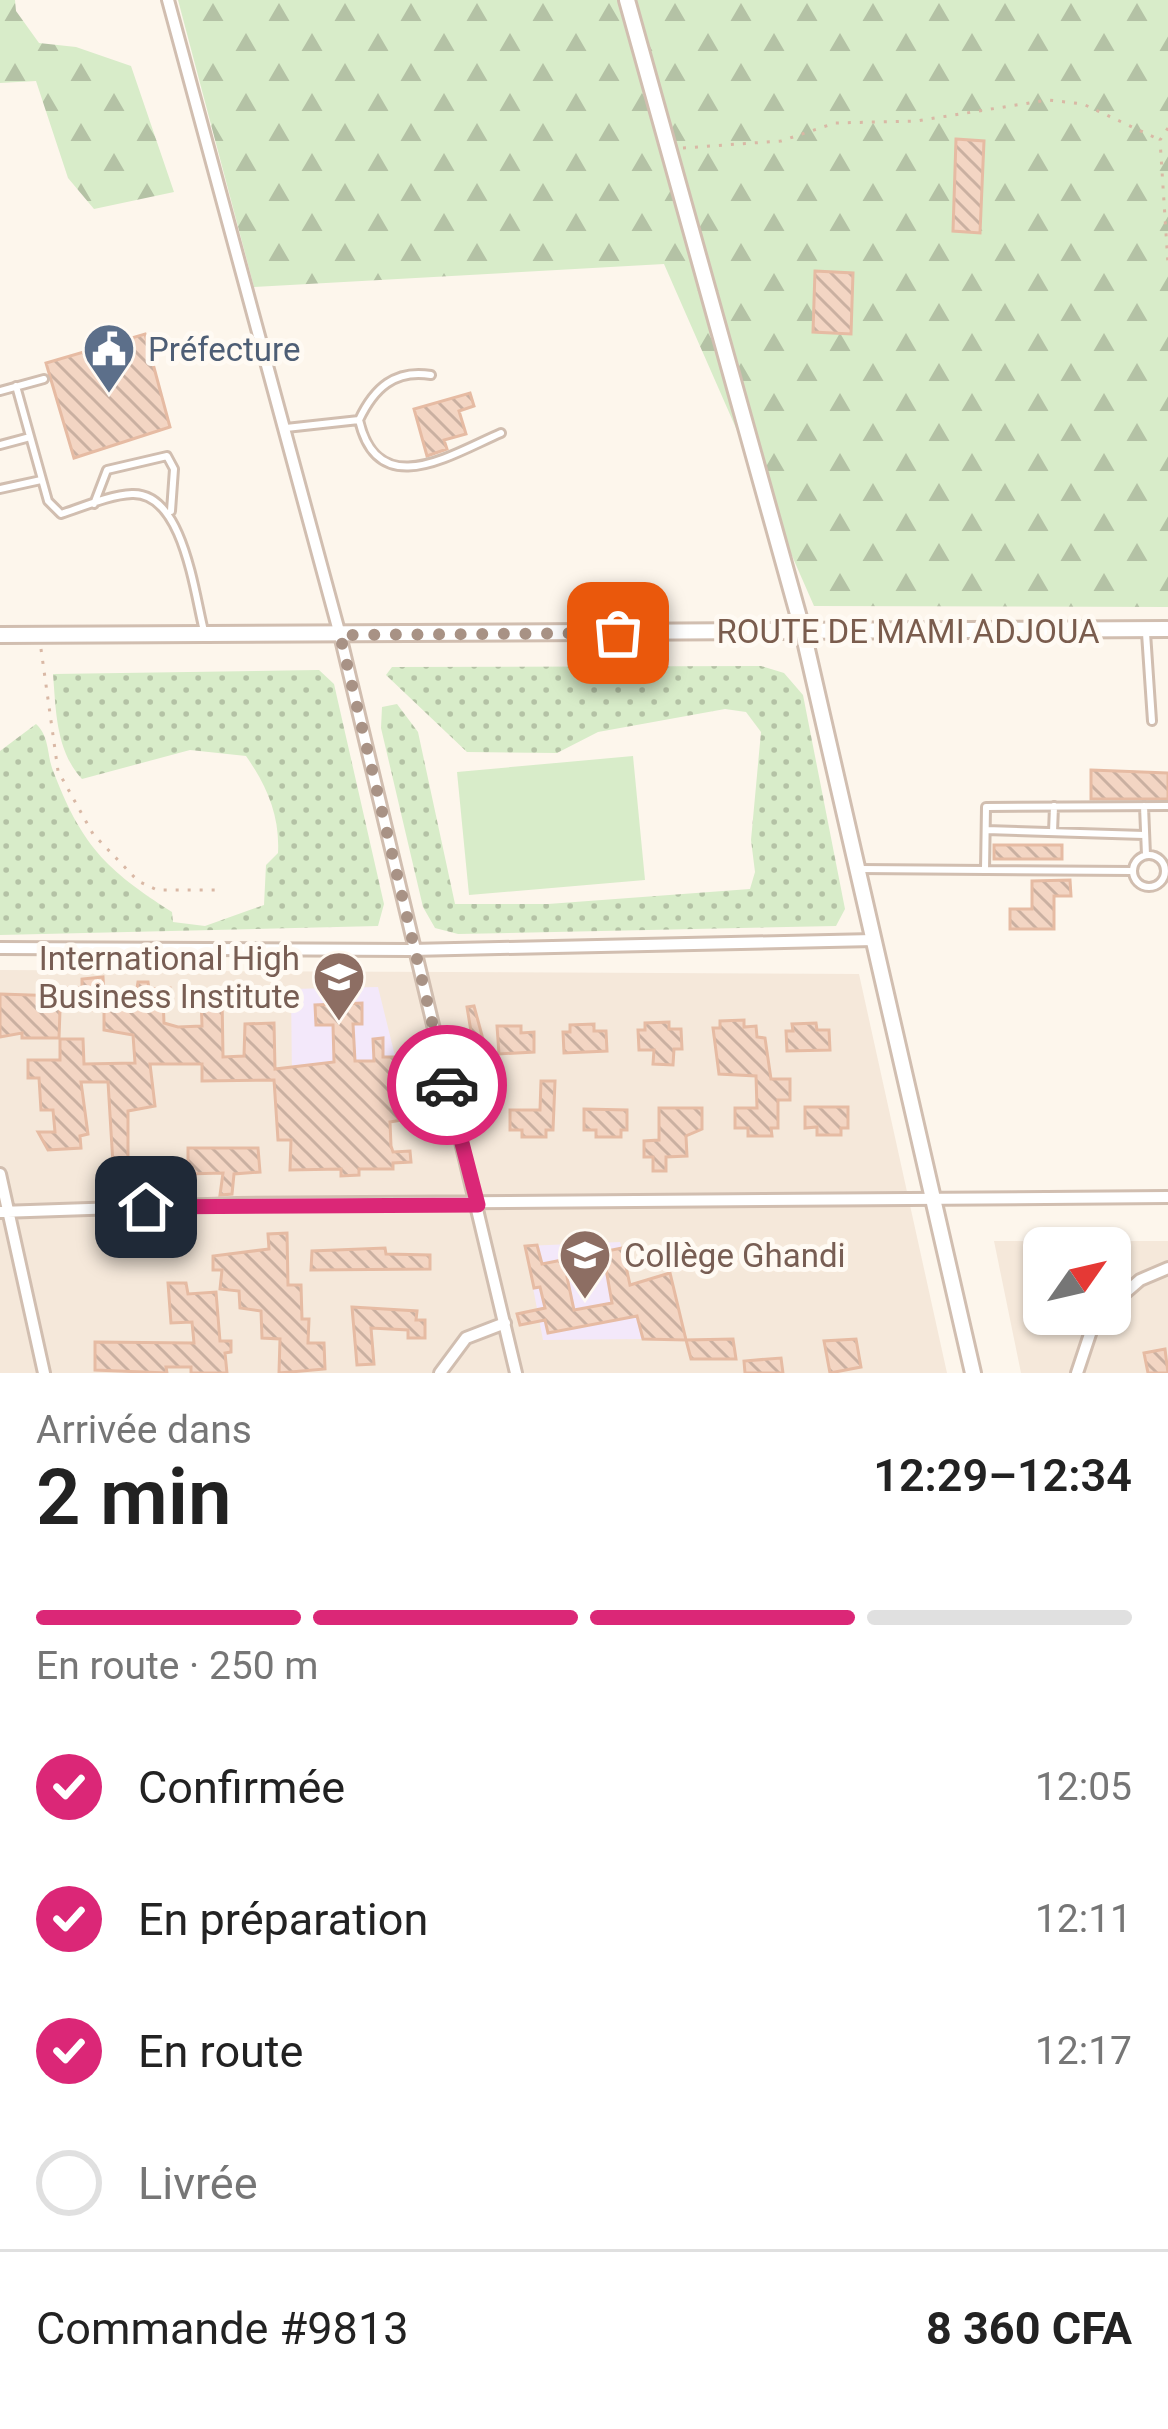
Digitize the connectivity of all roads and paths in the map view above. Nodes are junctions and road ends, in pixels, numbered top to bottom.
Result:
1 (168, 0) edge
2 (627, 0) edge
3 (1168, 128) edge
4 (1160, 140) junction
5 (669, 151) junction
6 (1168, 264) edge
7 (431, 375) dead end
8 (44, 379) dead end
9 (16, 386) junction
10 (0, 391) edge
11 (359, 420) junction
12 (282, 428) junction
13 (501, 433) dead end
14 (30, 437) junction
15 (0, 445) edge
16 (41, 480) junction
17 (0, 489) edge
18 (94, 504) junction
19 (171, 512) junction
20 (1146, 629) junction
21 (1168, 629) edge
22 (803, 632) junction
23 (205, 634) junction
24 (0, 635) edge
25 (39, 635) junction
26 (340, 635) junction
27 (1152, 721) dead end
28 (1054, 806) junction
29 (1144, 806) junction
30 (1168, 806) edge
31 (986, 830) junction
32 (1053, 832) junction
33 (1144, 835) junction
34 (1146, 855) junction
35 (860, 869) junction
36 (985, 870) junction
37 (1133, 871) junction
38 (1159, 884) junction
39 (215, 890) dead end
40 (1168, 891) edge
41 (874, 940) junction
42 (0, 948) edge
43 (411, 950) junction
44 (0, 1174) edge
45 (1168, 1197) edge
46 (934, 1198) junction
47 (478, 1205) junction
48 (4, 1212) edge
49 (1168, 1268) edge
50 (1131, 1288) edge
51 (505, 1324) junction
52 (1090, 1335) edge
53 (44, 1373) edge
54 (440, 1373) edge
55 (516, 1373) edge
56 (974, 1373) edge
57 (1077, 1373) edge

1 - 12 street
2 - 5 street
3 - 4 path
4 - 5 path
4 - 6 path
5 - 22 street
7 - 11 lane
8 - 9 lane
9 - 10 lane
9 - 14 lane
11 - 12 lane
11 - 13 lane
12 - 26 street
14 - 15 lane
14 - 16 lane
16 - 17 lane
16 - 18 lane
18 - 19 lane
18 - 19 lane
19 - 23 lane
20 - 21 street, ROUTE DE MAMI ADJOUA
20 - 22 street, ROUTE DE MAMI ADJOUA
20 - 27 lane
22 - 26 street, ROUTE DE MAMI ADJOUA
22 - 35 street
23 - 25 street, ROUTE DE MAMI ADJOUA
23 - 26 street, ROUTE DE MAMI ADJOUA
24 - 25 street, ROUTE DE MAMI ADJOUA
25 - 39 path
26 - 43 street
28 - 29 lane
28 - 31 lane
28 - 32 lane
29 - 30 lane
29 - 33 lane
31 - 32 lane
31 - 36 lane
32 - 33 lane
33 - 34 lane
34 - 37 lane
34 - 38 lane
35 - 36 lane
35 - 41 street
36 - 37 lane
37 - 38 lane
38 - 40 path
41 - 43 street
41 - 46 street
42 - 43 street
43 - 47 street
44 - 48 street
45 - 46 street
46 - 47 street
46 - 56 street
47 - 48 street
47 - 51 street
48 - 53 street
49 - 50 street
51 - 54 street
51 - 55 street
52 - 57 street

